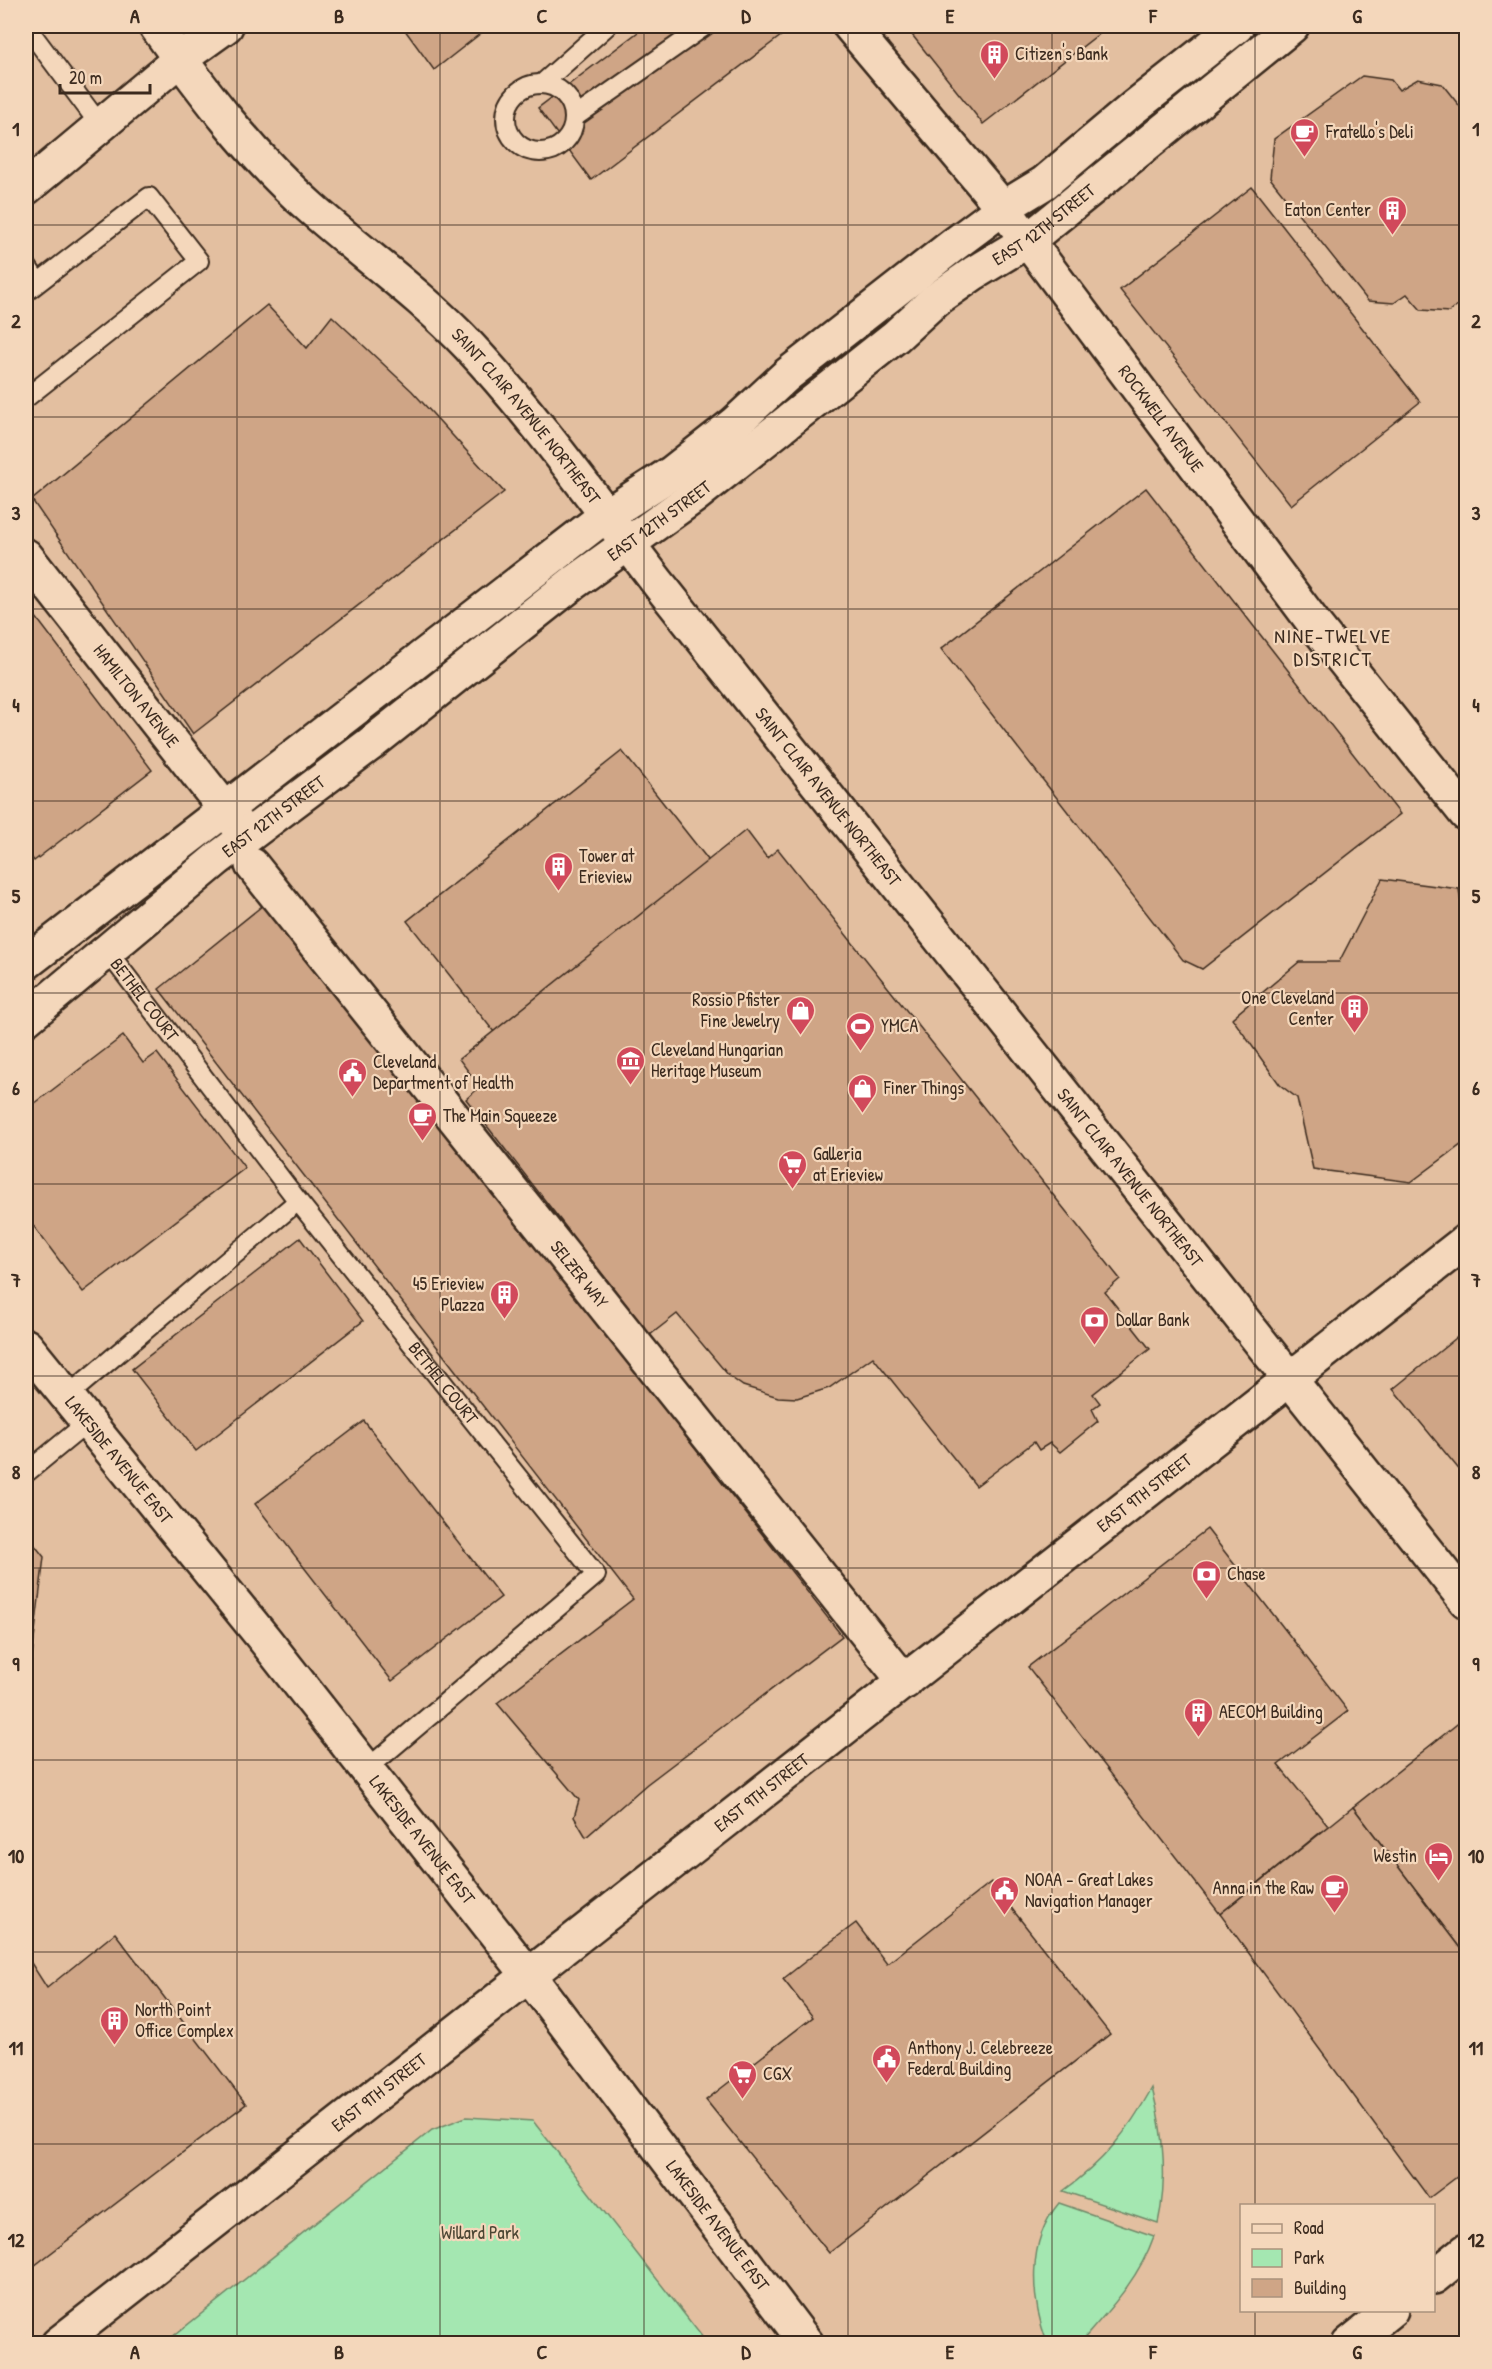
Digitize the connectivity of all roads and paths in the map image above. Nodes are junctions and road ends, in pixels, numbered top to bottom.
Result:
1 (26, 26) edge
2 (156, 26) edge
3 (226, 26) edge
4 (607, 26) edge
5 (705, 26) edge
6 (850, 26) edge
7 (1237, 26) edge
8 (1292, 26) edge
9 (180, 59) junction
10 (544, 82) junction
11 (575, 117) junction
12 (100, 125) junction
13 (29, 178) edge
14 (1003, 208) junction
15 (1027, 241) junction
16 (26, 265) edge
17 (31, 286) edge
18 (26, 398) edge
19 (605, 516) junction
20 (627, 544) junction
21 (26, 556) edge
22 (225, 809) junction
23 (1467, 814) edge
24 (249, 850) junction
25 (108, 952) junction
26 (26, 963) edge
27 (26, 1019) edge
28 (298, 1201) junction
29 (1467, 1241) edge
30 (26, 1346) edge
31 (1290, 1382) junction
32 (65, 1398) junction
33 (87, 1423) junction
34 (26, 1473) edge
35 (1467, 1601) edge
36 (905, 1682) junction
37 (366, 1769) junction
38 (529, 1976) junction
39 (1467, 2251) edge
40 (1435, 2276) edge
41 (1388, 2312) edge
42 (58, 2343) edge
43 (807, 2343) edge
44 (1349, 2343) edge

1 - 12 lane
2 - 9 street, SAINT CLAIR AVENUE NORTHEAST
3 - 9 street
4 - 10 lane
5 - 11 lane
6 - 14 street, ROCKWELL AVENUE
7 - 14 street, EAST 12TH STREET
8 - 15 street, EAST 12TH STREET
9 - 12 street
9 - 19 street, SAINT CLAIR AVENUE NORTHEAST
10 - 11 lane
10 - 11 lane
12 - 13 street
14 - 15 street, ROCKWELL AVENUE
14 - 19 street, EAST 12TH STREET
15 - 20 street, EAST 12TH STREET
15 - 23 street, ROCKWELL AVENUE
16 - 17 lane
17 - 18 lane
19 - 20 street, SAINT CLAIR AVENUE NORTHEAST
19 - 22 street, EAST 12TH STREET
20 - 24 street, EAST 12TH STREET
20 - 31 street, SAINT CLAIR AVENUE NORTHEAST
21 - 22 street, HAMILTON AVENUE
22 - 24 street, HAMILTON AVENUE
22 - 26 street, EAST 12TH STREET
24 - 25 street, EAST 12TH STREET
24 - 36 street, SELZER WAY
25 - 27 street, EAST 12TH STREET
25 - 28 lane, BETHEL COURT
28 - 32 lane
28 - 37 lane, BETHEL COURT
29 - 31 street, EAST 9TH STREET
30 - 32 street, LAKESIDE AVENUE EAST
31 - 35 street, SAINT CLAIR AVENUE NORTHEAST
31 - 36 street, EAST 9TH STREET
32 - 33 street, LAKESIDE AVENUE EAST
33 - 34 lane
33 - 37 street, LAKESIDE AVENUE EAST
36 - 38 street, EAST 9TH STREET
37 - 38 street, LAKESIDE AVENUE EAST
38 - 42 street, EAST 9TH STREET
38 - 43 street, LAKESIDE AVENUE EAST
39 - 40 street
41 - 44 street

